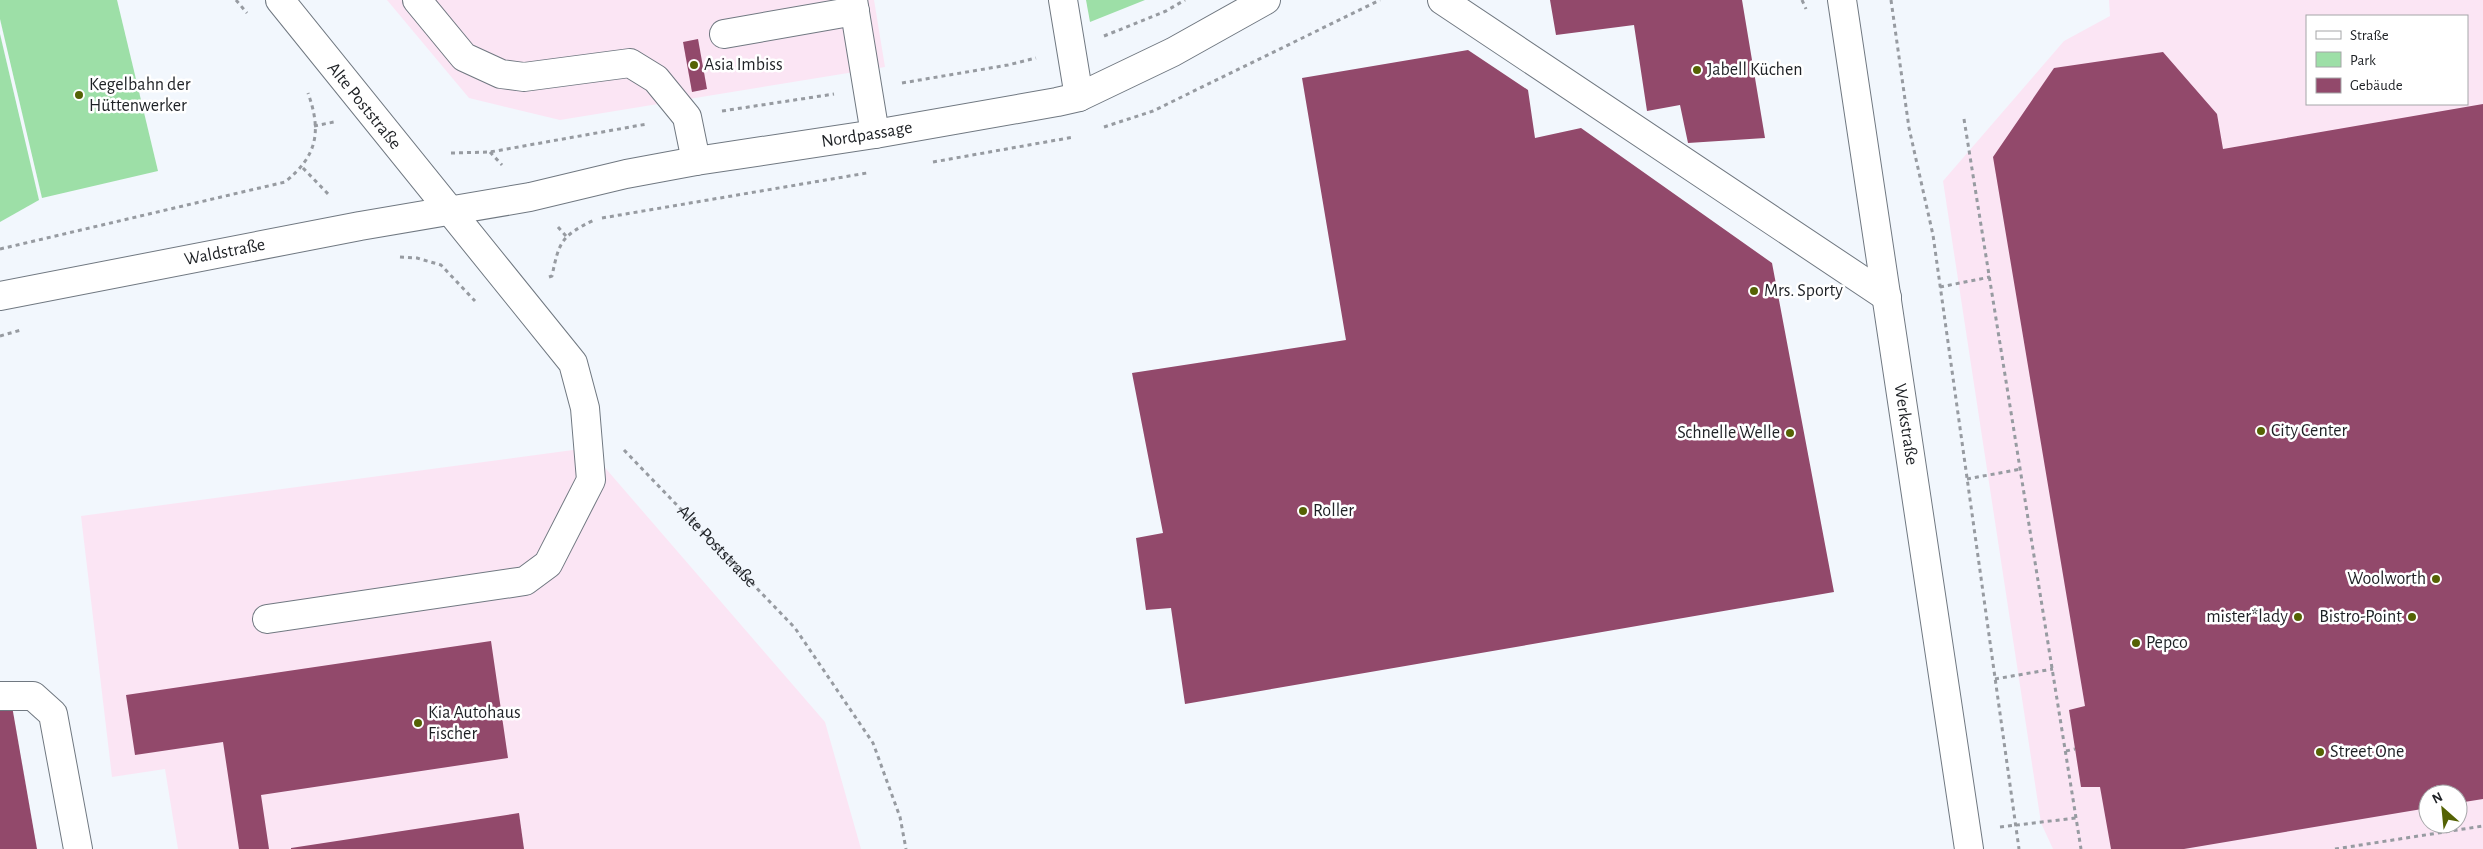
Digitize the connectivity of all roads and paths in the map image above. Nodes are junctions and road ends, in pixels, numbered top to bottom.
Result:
1 (236, 0) edge
2 (280, 0) edge
3 (417, 0) edge
4 (1063, 0) edge
5 (1186, 0) edge
6 (1266, 0) edge
7 (1442, 0) edge
8 (1842, 0) edge
9 (1891, 0) edge
10 (854, 6) edge
11 (248, 15) dead end
12 (724, 34) dead end
13 (1071, 49) junction
14 (304, 84) dead end
15 (868, 88) junction
16 (1079, 97) junction
17 (687, 117) junction
18 (1964, 119) dead end
19 (875, 134) junction
20 (445, 149) dead end
21 (696, 161) junction
22 (449, 211) junction
23 (0, 248) edge
24 (399, 257) dead end
25 (1990, 277) junction
26 (1940, 287) junction
27 (0, 296) edge
28 (1887, 297) junction
29 (482, 308) dead end
30 (26, 329) dead end
31 (0, 336) edge
32 (584, 408) junction
33 (2020, 470) junction
34 (1967, 478) junction
35 (267, 619) dead end
36 (2053, 669) junction
37 (1995, 679) junction
38 (0, 696) edge
39 (2075, 749) dead end
40 (2066, 751) junction
41 (2076, 818) junction
42 (2016, 824) junction
43 (2483, 826) edge
44 (1968, 841) edge
45 (78, 849) edge
46 (906, 849) edge
47 (2019, 849) edge
48 (2081, 849) edge
49 (2335, 849) edge

1 - 11 path
2 - 22 street, Alte Poststraße
3 - 17 street
4 - 13 street
5 - 13 path
6 - 16 street, Nordpassage
7 - 28 street
8 - 28 street, Werkstraße
9 - 26 path
10 - 12 street
10 - 15 street
13 - 15 path
13 - 16 street
14 - 23 path
15 - 17 path
15 - 19 street
16 - 19 street, Nordpassage
17 - 20 path
17 - 21 street
18 - 25 path
19 - 21 street, Nordpassage
21 - 22 street, Nordpassage
22 - 27 street, Waldstraße
22 - 32 street, Alte Poststraße
24 - 29 path
25 - 26 path
25 - 33 path
26 - 34 path
28 - 44 street, Werkstraße
30 - 31 path
32 - 35 street, Alte Poststraße
32 - 46 path, Alte Poststraße
33 - 34 path
33 - 36 path
34 - 37 path
36 - 37 path
36 - 40 path
37 - 42 path
38 - 45 street
39 - 40 path
40 - 41 path
41 - 42 path
41 - 48 path
42 - 44 path
42 - 47 path
43 - 49 path

